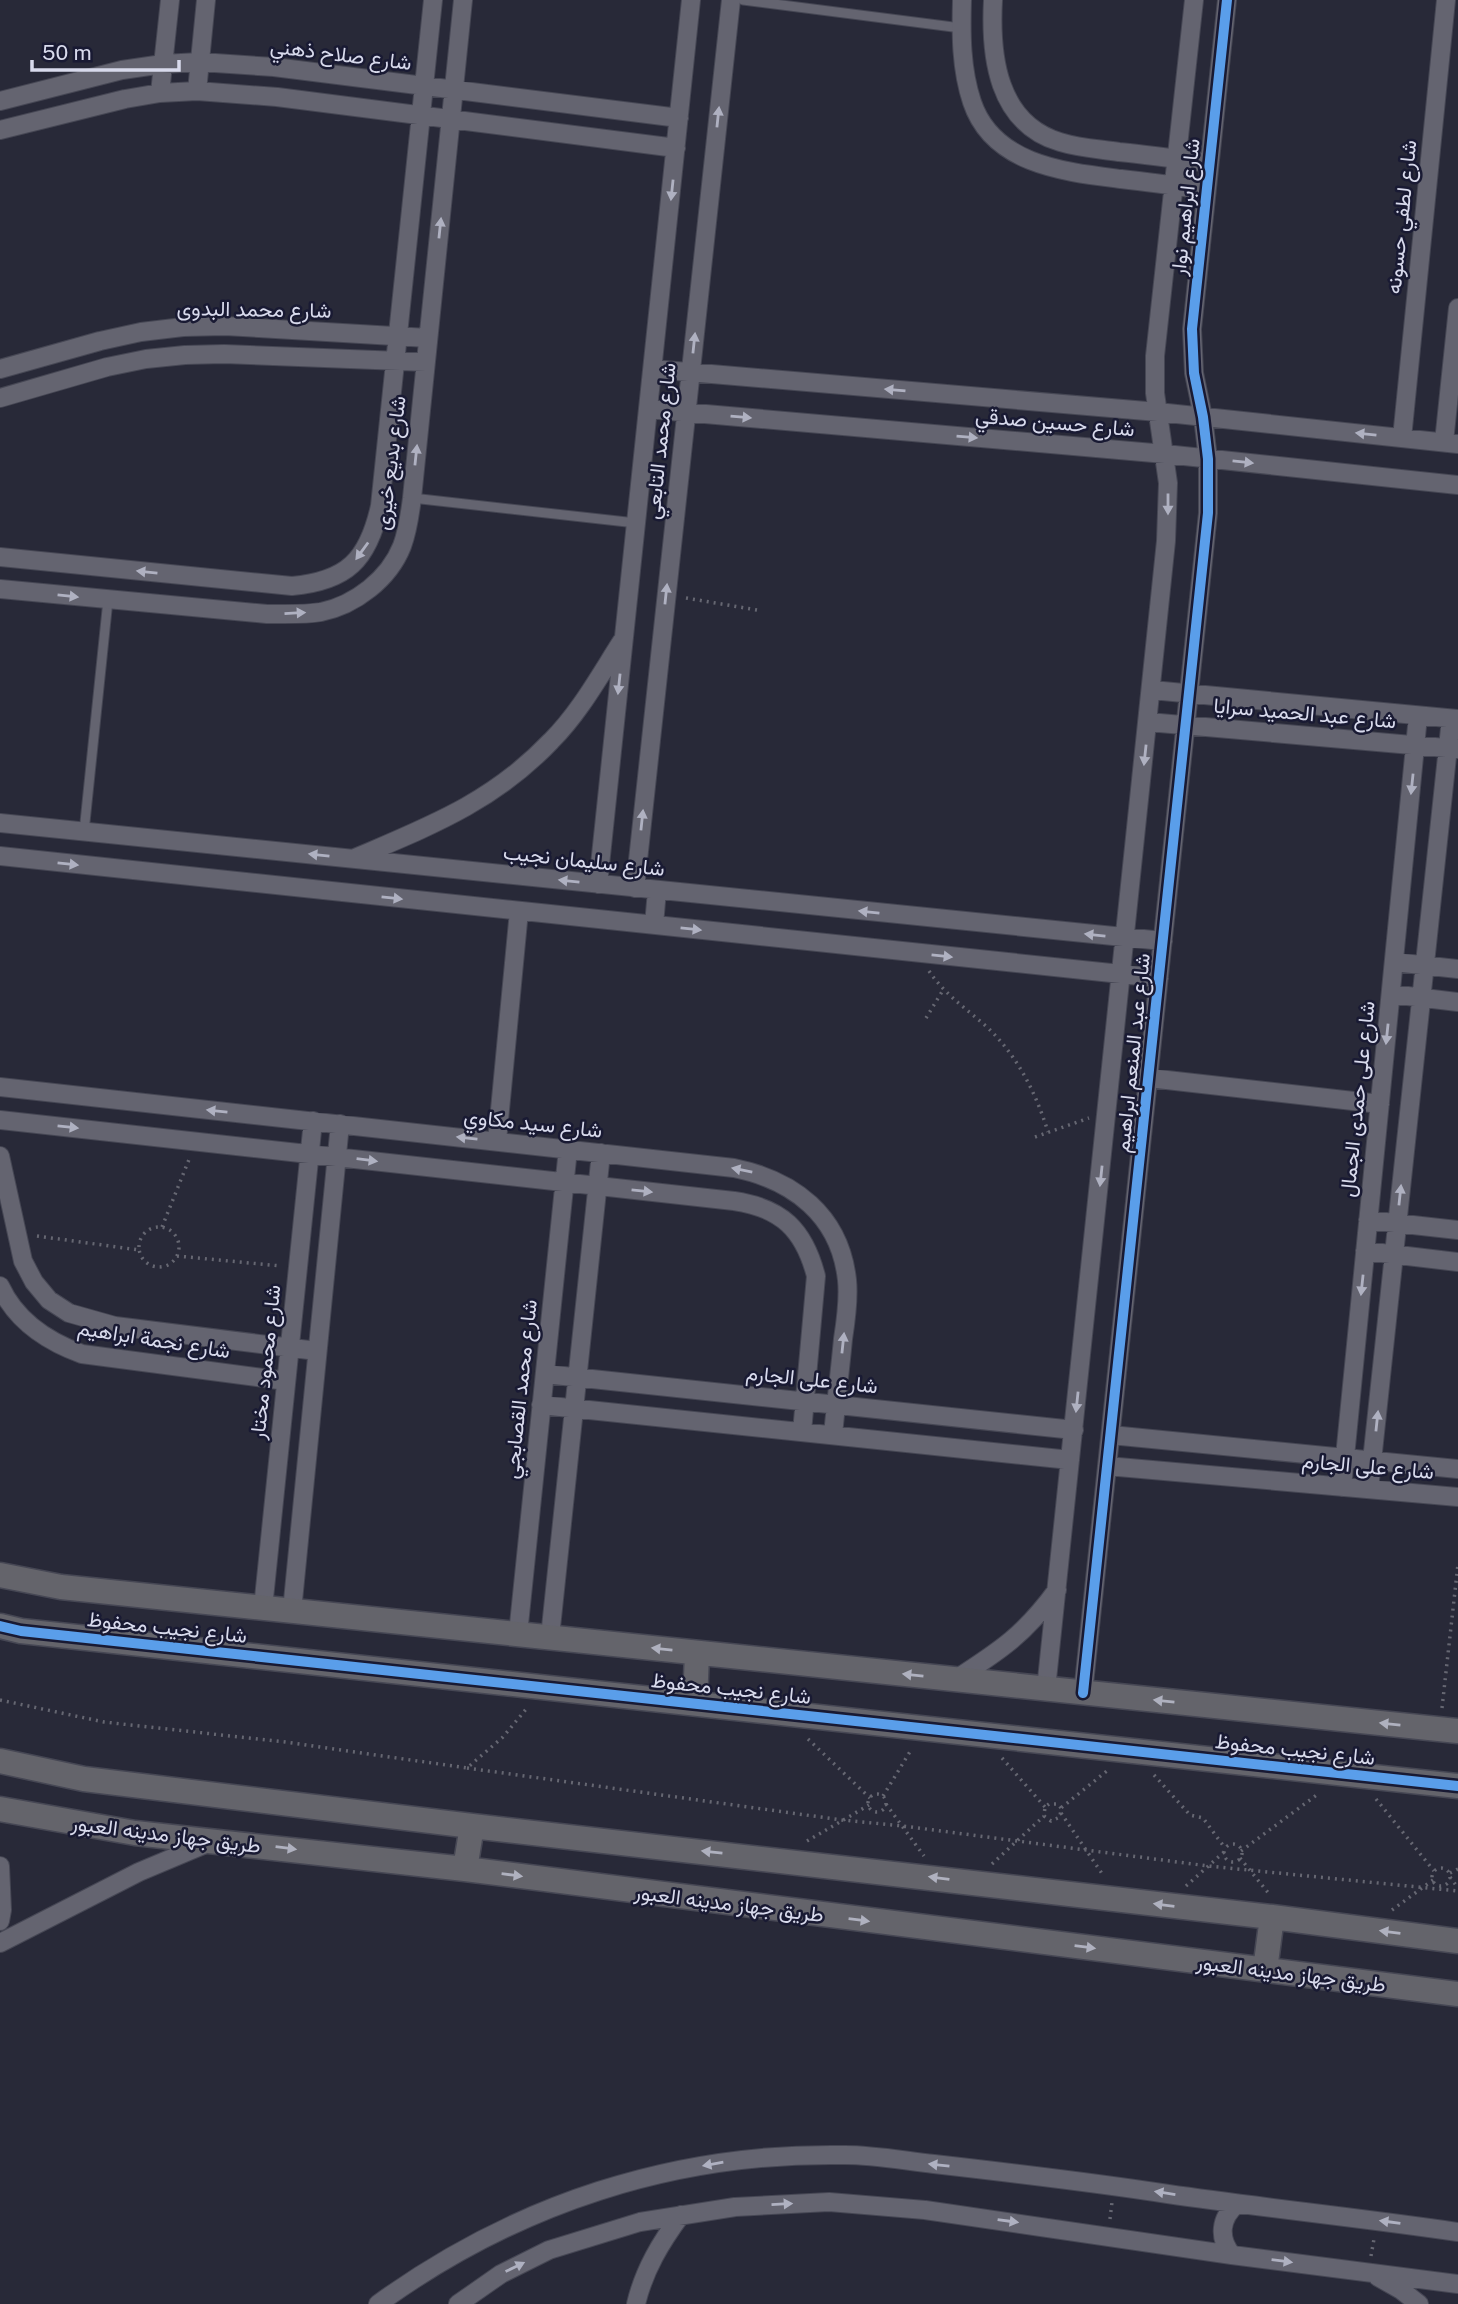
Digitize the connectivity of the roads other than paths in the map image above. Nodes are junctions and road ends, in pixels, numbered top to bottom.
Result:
1 (170, 0) edge
2 (206, 0) edge
3 (433, 0) edge
4 (463, 0) edge
5 (691, 0) edge
6 (731, 0) edge
7 (743, 0) edge
8 (962, 0) edge
9 (993, 0) edge
10 (1194, 0) edge
11 (1227, 0) edge
12 (1446, 0) edge
13 (961, 28) junction
14 (200, 62) junction
15 (163, 64) junction
16 (424, 88) junction
17 (197, 91) junction
18 (454, 91) junction
19 (160, 93) junction
20 (0, 101) edge
21 (421, 117) junction
22 (679, 118) junction
23 (451, 121) junction
24 (0, 130) edge
25 (676, 148) junction
26 (1176, 159) junction
27 (1209, 163) junction
28 (1174, 186) junction
29 (1206, 190) junction
30 (1458, 308) edge
31 (398, 336) junction
32 (428, 338) junction
33 (395, 361) junction
34 (426, 362) junction
35 (0, 369) edge
36 (653, 369) junction
37 (691, 372) junction
38 (0, 398) edge
39 (648, 409) junction
40 (687, 412) junction
41 (1158, 412) junction
42 (1203, 417) junction
43 (1402, 438) junction
44 (1451, 443) edge
45 (1165, 454) junction
46 (1209, 459) junction
47 (1458, 485) edge
48 (412, 498) junction
49 (636, 523) junction
50 (0, 558) edge
51 (0, 589) edge
52 (108, 600) junction
53 (624, 638) junction
54 (1152, 690) junction
55 (1189, 694) junction
56 (1418, 716) junction
57 (1454, 719) edge
58 (1148, 722) junction
59 (1186, 725) junction
60 (1415, 746) junction
61 (1453, 749) edge
62 (0, 823) edge
63 (84, 832) junction
64 (0, 856) edge
65 (352, 859) junction
66 (598, 884) junction
67 (635, 888) junction
68 (657, 890) junction
69 (519, 911) junction
70 (654, 925) junction
71 (1125, 938) junction
72 (1163, 941) junction
73 (1394, 962) junction
74 (1424, 965) junction
75 (1458, 969) edge
76 (1122, 974) junction
77 (1159, 978) junction
78 (1391, 994) junction
79 (1421, 998) junction
80 (1458, 1002) edge
81 (1149, 1078) junction
82 (0, 1087) edge
83 (160, 1104) junction
84 (1380, 1104) junction
85 (250, 1114) junction
86 (0, 1120) edge
87 (313, 1121) junction
88 (340, 1124) junction
89 (398, 1130) junction
90 (158, 1137) junction
91 (497, 1141) junction
92 (248, 1147) junction
93 (568, 1149) junction
94 (601, 1153) junction
95 (310, 1154) junction
96 (0, 1156) edge
97 (336, 1157) junction
98 (396, 1164) junction
99 (564, 1182) junction
100 (598, 1186) junction
101 (1368, 1220) junction
102 (1397, 1223) junction
103 (1458, 1230) edge
104 (1365, 1251) junction
105 (1394, 1255) junction
106 (1458, 1262) edge
107 (0, 1286) edge
108 (290, 1348) junction
109 (317, 1351) junction
110 (545, 1374) junction
111 (578, 1377) junction
112 (286, 1381) junction
113 (805, 1401) junction
114 (836, 1404) junction
115 (541, 1405) junction
116 (575, 1408) junction
117 (1074, 1430) junction
118 (802, 1432) junction
119 (833, 1435) junction
120 (1111, 1436) junction
121 (1345, 1458) junction
122 (1070, 1460) junction
123 (1373, 1460) junction
124 (1107, 1466) junction
125 (1458, 1469) edge
126 (1342, 1487) junction
127 (1369, 1489) junction
128 (1458, 1497) edge
129 (0, 1575) edge
130 (1057, 1590) junction
131 (263, 1608) junction
132 (292, 1611) junction
133 (0, 1626) edge
134 (518, 1634) junction
135 (550, 1637) junction
136 (697, 1653) junction
137 (956, 1679) junction
138 (1046, 1689) junction
139 (1083, 1693) junction
140 (695, 1703) junction
141 (1449, 1730) edge
142 (0, 1761) edge
143 (1458, 1786) edge
144 (0, 1809) edge
145 (472, 1826) junction
146 (214, 1840) junction
147 (0, 1866) edge
148 (465, 1869) junction
149 (1281, 1918) junction
150 (0, 1921) edge
151 (1458, 1941) edge
152 (0, 1943) edge
153 (1265, 1970) junction
154 (1458, 1994) edge
155 (1237, 2204) junction
156 (681, 2215) junction
157 (1458, 2232) edge
158 (1232, 2255) junction
159 (1369, 2272) junction
160 (1458, 2284) edge
161 (378, 2304) edge
162 (458, 2304) edge
163 (636, 2304) edge
164 (1419, 2304) edge

1 - 15 street
2 - 14 street
3 - 16 street, شارع بديع خيرى
4 - 18 street, شارع بديع خيرى
5 - 22 street, شارع محمد التابعي
37 -> 6 street, شارع محمد التابعي
7 - 13 lane
8 - 13 street
9 - 26 street
10 - 26 street, شارع ابراهيم نوار
11 - 27 street, شارع ابراهيم نوار
12 - 43 street, شارع لطفي حسونه
13 - 28 street
14 - 15 street, شارع صلاح ذهني
14 - 16 street, شارع صلاح ذهني
14 - 17 street
15 - 19 street
15 - 20 street, شارع صلاح ذهني
16 - 18 street, شارع صلاح ذهني
16 - 21 street, شارع بديع خيرى
17 - 19 street
17 - 21 street
18 - 22 street, شارع صلاح ذهني
18 - 23 street, شارع بديع خيرى
19 - 24 street
21 - 23 street
21 - 31 street, شارع بديع خيرى
22 - 25 street, شارع محمد التابعي
23 - 25 street
32 -> 23 street, شارع بديع خيرى
25 -> 36 street, شارع محمد التابعي
26 - 27 street
26 - 28 street, شارع ابراهيم نوار
27 - 29 street, شارع ابراهيم نوار
28 - 29 street
28 - 41 street, شارع ابراهيم نوار
29 - 42 street, شارع ابراهيم نوار
30 - 44 street
31 - 32 street, شارع محمد البدوى
31 - 33 street, شارع بديع خيرى
31 - 35 street, شارع محمد البدوى
32 - 34 street, شارع بديع خيرى
33 - 34 street
33 - 38 street
33 -> 50 street, شارع بديع خيرى
48 -> 34 street, شارع بديع خيرى
36 - 37 street, شارع حسين صدقي
36 - 39 street, شارع محمد التابعي
37 - 40 street, شارع محمد التابعي
41 -> 37 street, شارع حسين صدقي
39 - 40 street, شارع حسين صدقي
39 - 49 street, شارع محمد التابعي
40 -> 45 street, شارع حسين صدقي
67 -> 40 street, شارع محمد التابعي
41 - 42 street, شارع حسين صدقي
41 - 45 street, شارع عبد المنعم ابراهيم
43 -> 42 street, شارع حسين صدقي
42 - 46 street, شارع عبد المنعم ابراهيم
43 - 44 street, شارع حسين صدقي
45 - 46 street, شارع حسين صدقي
45 -> 54 street, شارع عبد المنعم ابراهيم
46 -> 47 street, شارع حسين صدقي
46 - 55 street, شارع عبد المنعم ابراهيم
48 - 49 lane
52 -> 48 street, شارع بديع خيرى
49 - 53 street, شارع محمد التابعي
51 -> 52 street, شارع بديع خيرى
52 - 63 lane
53 - 65 street
53 -> 66 street, شارع محمد التابعي
54 - 55 street, شارع عبد الحميد سرايا
54 - 58 street, شارع عبد المنعم ابراهيم
55 - 56 street, شارع عبد الحميد سرايا
55 - 59 street, شارع عبد المنعم ابراهيم
56 - 57 street, شارع عبد الحميد سرايا
56 - 60 street, شارع على حمدى الجمال
57 - 61 street
58 - 59 street, شارع عبد الحميد سرايا
58 -> 71 street, شارع عبد المنعم ابراهيم
59 - 60 street, شارع عبد الحميد سرايا
59 - 72 street, شارع عبد المنعم ابراهيم
60 - 61 street, شارع عبد الحميد سرايا
60 -> 73 street, شارع على حمدى الجمال
61 - 74 street
62 - 63 street, شارع سليمان نجيب
65 -> 63 street, شارع سليمان نجيب
64 -> 69 street
66 -> 65 street, شارع سليمان نجيب
66 - 67 street, شارع سليمان نجيب
67 - 68 street, شارع سليمان نجيب
68 - 70 street
71 -> 68 street, شارع سليمان نجيب
69 - 70 street
69 - 91 street
70 -> 76 street
71 - 72 street, شارع سليمان نجيب
71 - 76 street, شارع عبد المنعم ابراهيم
72 - 77 street, شارع عبد المنعم ابراهيم
73 - 74 street
73 - 78 street, شارع على حمدى الجمال
74 - 75 street
74 - 79 street
76 - 77 street
76 -> 117 street, شارع عبد المنعم ابراهيم
77 - 81 street, شارع عبد المنعم ابراهيم
78 - 79 street
78 -> 84 street, شارع على حمدى الجمال
79 - 80 street
102 -> 79 street
81 - 84 street
81 - 120 street, شارع عبد المنعم ابراهيم
82 - 83 street, شارع سيد مكاوي
85 -> 83 street, شارع سيد مكاوي
83 - 90 street
84 - 101 street, شارع على حمدى الجمال
85 - 87 street, شارع سيد مكاوي
85 - 92 street
86 -> 90 street
87 - 88 street, شارع سيد مكاوي
87 - 95 street, شارع محمود مختار
88 - 89 street, شارع سيد مكاوي
88 - 97 street
91 -> 89 street, شارع سيد مكاوي
89 - 98 street
90 - 92 street
91 - 93 street, شارع سيد مكاوي
92 - 95 street
93 - 94 street, شارع سيد مكاوي
93 - 99 street, شارع محمد القصابجي
94 - 100 street
114 -> 94 street, شارع سيد مكاوي
95 - 97 street
95 - 108 street, شارع محمود مختار
96 - 108 street, شارع نجمة ابراهيم
97 -> 98 street
97 - 109 street
98 - 99 street
99 - 100 street
99 - 110 street, شارع محمد القصابجي
100 - 111 street
100 -> 113 street
101 - 102 street
101 - 104 street, شارع على حمدى الجمال
102 - 103 street
102 - 105 street
104 - 105 street
104 -> 121 street, شارع على حمدى الجمال
105 - 106 street
123 -> 105 street
107 - 112 street, شارع نجمة ابراهيم
108 - 109 street, شارع نجمة ابراهيم
108 - 112 street, شارع محمود مختار
109 - 132 street
110 - 111 street, شارع على الجارم
110 - 115 street, شارع محمد القصابجي
111 - 113 street, شارع على الجارم
111 - 116 street
112 - 131 street, شارع محمود مختار
113 - 114 street, شارع على الجارم
113 - 118 street
114 - 117 street, شارع على الجارم
114 - 119 street, شارع سيد مكاوي
115 - 116 street
115 - 134 street, شارع محمد القصابجي
116 - 118 street
116 - 135 street
117 - 122 street, شارع عبد المنعم ابراهيم
118 - 119 street
119 - 122 street
120 - 121 street, شارع على الجارم
120 - 124 street, شارع عبد المنعم ابراهيم
121 - 123 street, شارع على الجارم
121 - 126 street, شارع على حمدى الجمال
122 - 130 street, شارع عبد المنعم ابراهيم
123 - 125 street, شارع على الجارم
123 - 127 street
124 - 126 street, شارع على الجارم
124 - 139 street, شارع عبد المنعم ابراهيم
126 - 127 street, شارع على الجارم
127 - 128 street, شارع على الجارم
129 - 131 main road, شارع نجيب محفوظ
130 - 137 street
130 - 138 street, شارع عبد المنعم ابراهيم
131 - 132 main road, شارع نجيب محفوظ
132 - 134 main road, شارع نجيب محفوظ
133 - 140 main road, شارع نجيب محفوظ
134 - 135 main road, شارع نجيب محفوظ
136 -> 135 main road, شارع نجيب محفوظ
137 -> 136 main road, شارع نجيب محفوظ
136 - 140 main road
137 - 138 main road, شارع نجيب محفوظ
138 - 139 main road, شارع نجيب محفوظ
141 -> 139 main road, شارع نجيب محفوظ
140 - 143 main road, شارع نجيب محفوظ
142 - 145 main road
144 - 146 main road, طريق جهاز مدينه العبور
145 - 148 main road
149 -> 145 main road
146 -> 148 main road, طريق جهاز مدينه العبور
146 - 152 street
147 - 150 street
148 -> 153 main road, طريق جهاز مدينه العبور
151 -> 149 main road
149 - 153 main road
153 - 154 main road, طريق جهاز مدينه العبور
157 -> 155 street
155 - 158 street
155 -> 161 street
156 -> 158 street
162 -> 156 street
156 - 163 street
158 -> 159 street
159 - 160 street
159 - 164 street

